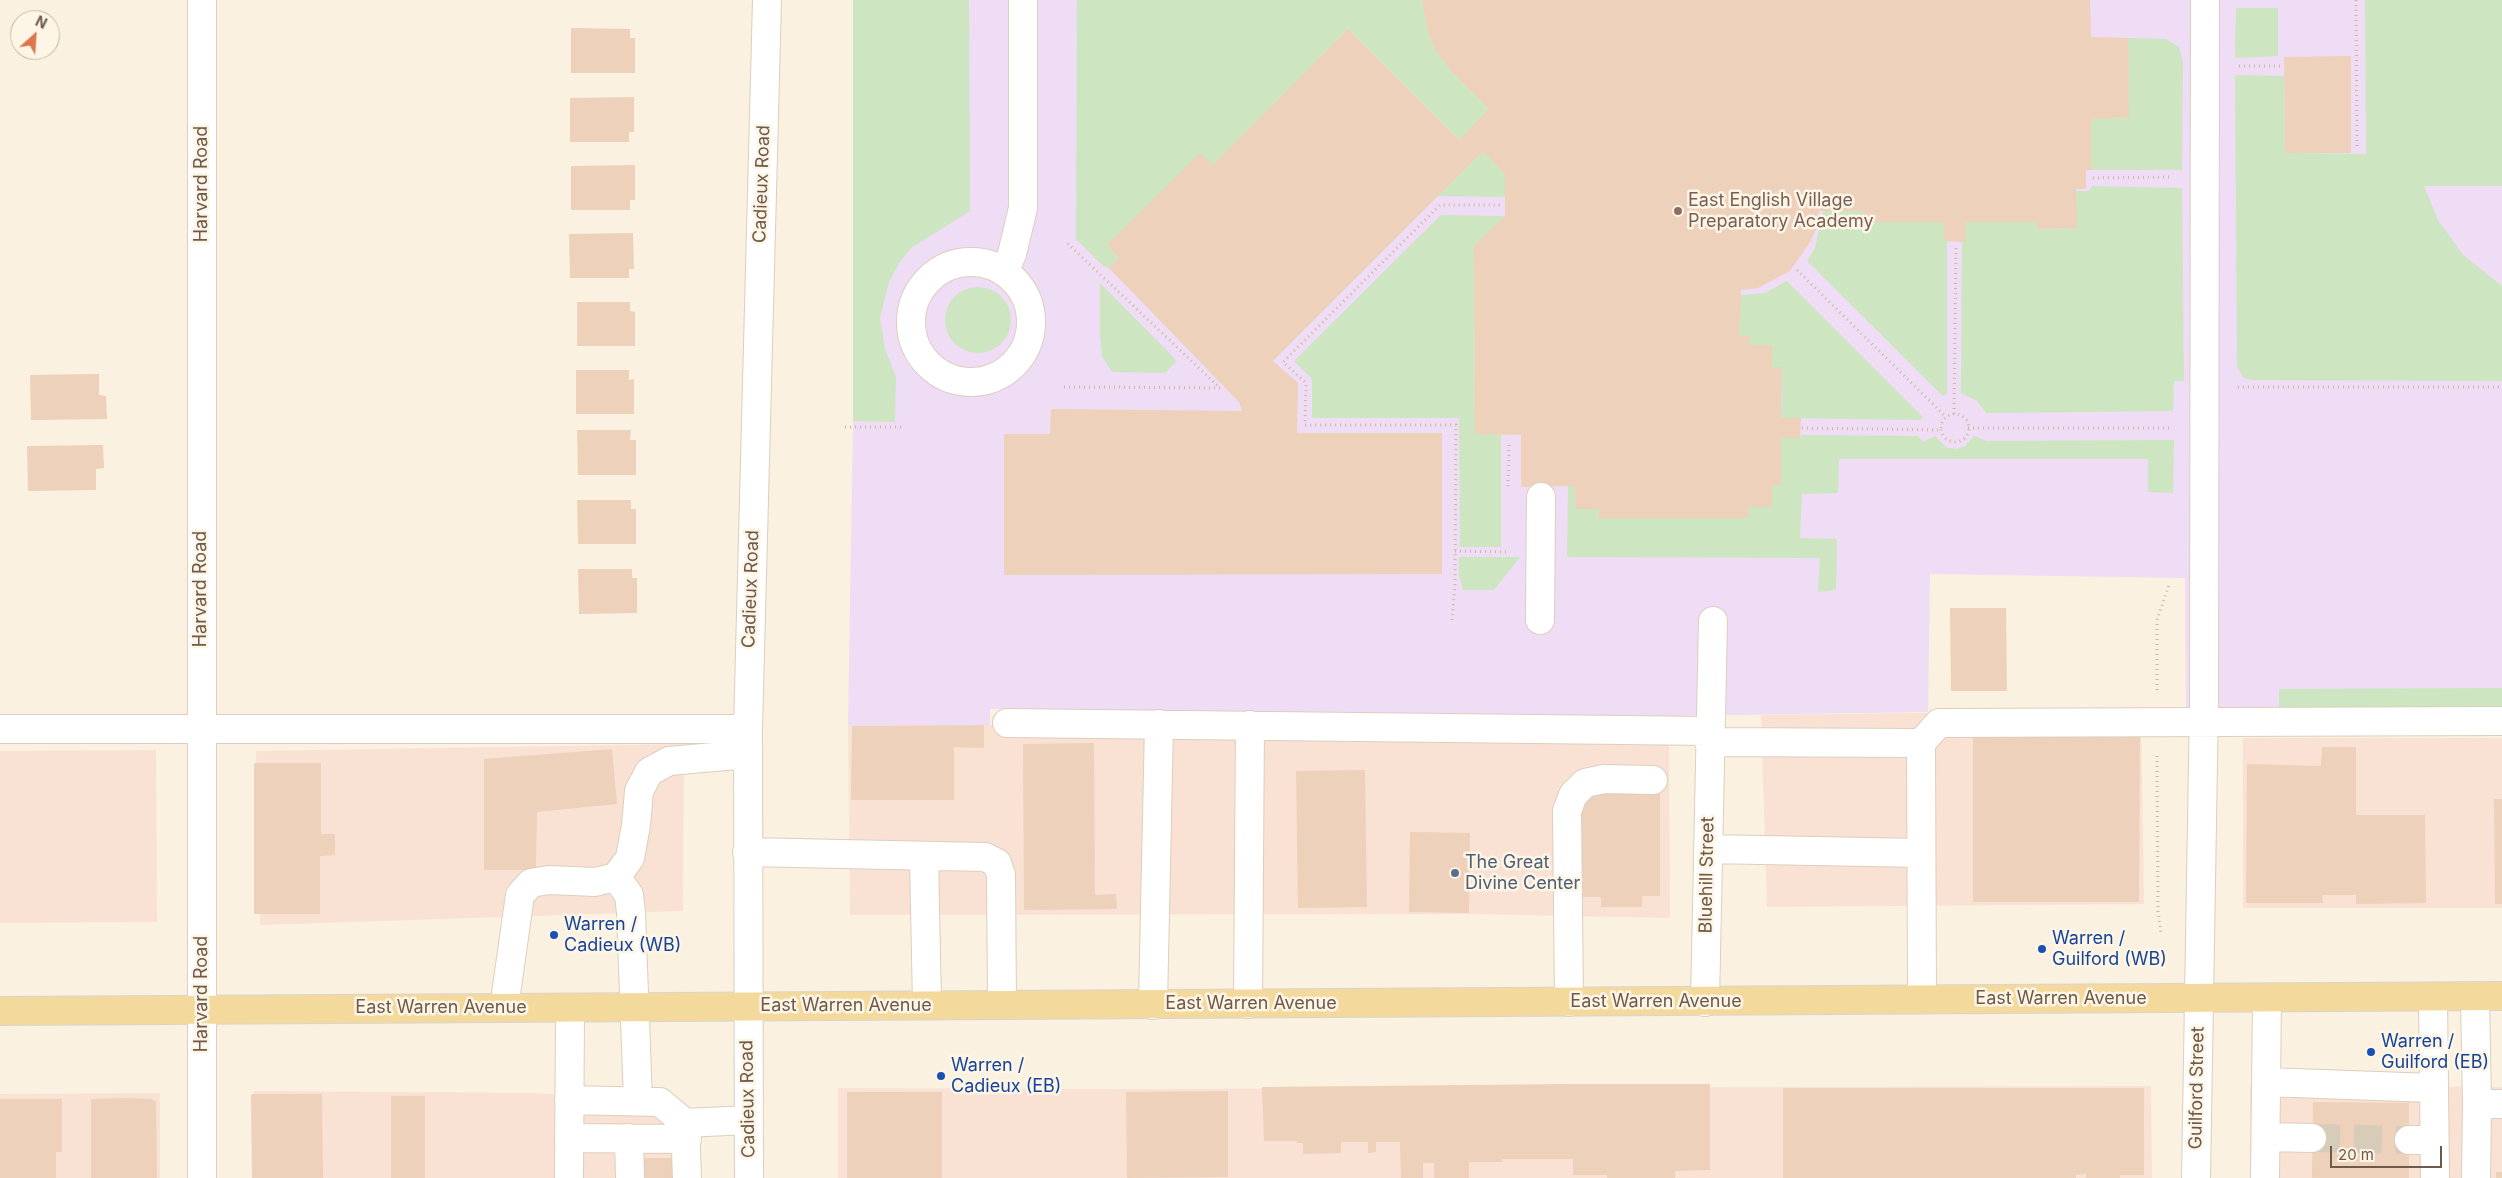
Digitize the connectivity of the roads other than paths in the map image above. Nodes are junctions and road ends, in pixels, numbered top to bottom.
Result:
1 (202, 0) edge
2 (767, 0) edge
3 (1022, 0) edge
4 (2205, 0) edge
5 (1004, 272) junction
6 (1541, 497) dead end
7 (1540, 620) dead end
8 (1712, 621) dead end
9 (2204, 721) junction
10 (2502, 721) edge
11 (1007, 723) dead end
12 (1159, 724) junction
13 (1250, 725) junction
14 (0, 729) edge
15 (201, 729) junction
16 (1709, 740) junction
17 (748, 741) junction
18 (1921, 743) junction
19 (1653, 780) dead end
20 (1708, 849) junction
21 (747, 852) junction
22 (1921, 854) junction
23 (924, 856) junction
24 (616, 877) junction
25 (2502, 996) edge
26 (2433, 997) junction
27 (2475, 997) junction
28 (2199, 998) junction
29 (2267, 998) junction
30 (1922, 999) junction
31 (1569, 1002) junction
32 (1705, 1002) junction
33 (1153, 1004) junction
34 (1248, 1004) junction
35 (927, 1005) junction
36 (1002, 1005) junction
37 (748, 1006) junction
38 (504, 1008) junction
39 (570, 1008) junction
40 (635, 1008) junction
41 (202, 1010) junction
42 (0, 1011) edge
43 (2266, 1082) junction
44 (2434, 1088) junction
45 (569, 1100) junction
46 (638, 1101) junction
47 (2490, 1104) edge
48 (748, 1120) junction
49 (686, 1131) junction
50 (2266, 1137) junction
51 (569, 1138) junction
52 (629, 1138) junction
53 (2312, 1138) tunnel mouth
54 (202, 1178) edge
55 (569, 1178) edge
56 (630, 1178) edge
57 (687, 1178) edge
58 (749, 1178) edge
59 (2196, 1178) edge
60 (2265, 1178) edge
61 (2435, 1178) edge
62 (2476, 1178) edge

1 - 15 street, Harvard Road
2 - 17 street, Cadieux Road
3 - 5 street
4 - 9 street, Guilford Street
5 - 5 street
6 - 7 street
8 - 16 street, Bluehill Street
9 - 10 street
9 - 18 street
9 - 28 street, Guilford Street
11 - 12 street
12 - 13 street
12 - 33 street
13 - 16 street
13 - 34 street
14 - 15 street
15 - 17 street
15 - 41 street, Harvard Road
16 - 18 street
16 - 20 street, Bluehill Street
17 - 21 street, Cadieux Road
17 - 24 street
18 - 22 street
19 - 31 street
20 - 22 street
20 - 32 street, Bluehill Street
21 - 23 street
21 - 37 street, Cadieux Road
22 - 30 street
23 - 35 street
23 - 36 street
24 - 38 street
24 - 40 street
25 - 27 main road, East Warren Avenue
26 - 27 main road, East Warren Avenue
26 - 29 main road, East Warren Avenue
26 - 44 street
27 - 47 street
28 - 29 main road, East Warren Avenue
28 - 30 main road, East Warren Avenue
28 - 59 street, Guilford Street
29 - 43 street
30 - 32 main road, East Warren Avenue
31 - 32 main road, East Warren Avenue
31 - 34 main road, East Warren Avenue
33 - 34 main road, East Warren Avenue
33 - 36 main road, East Warren Avenue
35 - 36 main road, East Warren Avenue
35 - 37 main road, East Warren Avenue
37 - 40 main road, East Warren Avenue
37 - 48 street, Cadieux Road
38 - 39 main road, East Warren Avenue
38 - 41 main road, East Warren Avenue
39 - 40 main road, East Warren Avenue
39 - 45 street
40 - 46 street
41 - 42 main road, East Warren Avenue
41 - 54 street, Harvard Road
43 - 44 street
43 - 50 street
44 - 61 street
45 - 46 street
45 - 51 street
46 - 49 street
47 - 62 street
48 - 49 street
48 - 58 street, Cadieux Road
49 - 52 street
49 - 57 street
50 - 53 street
50 - 60 street
51 - 52 street
51 - 55 street
52 - 56 street

